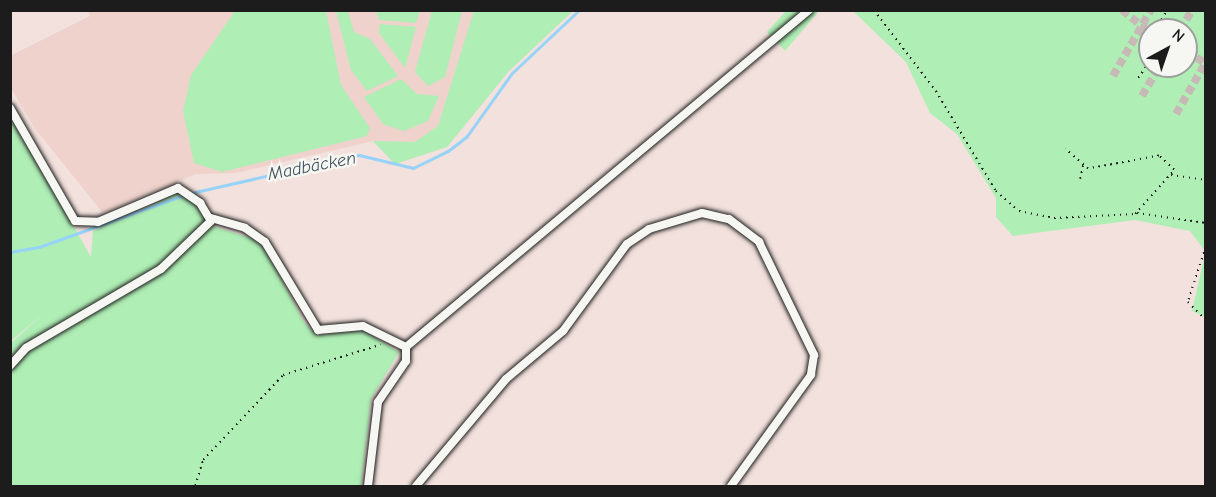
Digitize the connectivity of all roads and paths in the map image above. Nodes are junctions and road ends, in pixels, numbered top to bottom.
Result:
1 (809, 10) edge
2 (874, 10) edge
3 (10, 108) edge
4 (1065, 149) dead end
5 (1082, 163) junction
6 (1171, 175) junction
7 (1080, 179) dead end
8 (1206, 180) edge
9 (1136, 213) junction
10 (211, 218) junction
11 (1206, 223) edge
12 (1206, 247) edge
13 (1206, 320) edge
14 (395, 343) junction
15 (406, 347) junction
16 (10, 366) edge
17 (195, 486) edge
18 (369, 486) edge
19 (416, 486) edge
20 (731, 486) edge

1 - 15 street
2 - 9 path
3 - 10 street
4 - 5 path
5 - 6 path
5 - 7 path
6 - 8 path
6 - 9 path
9 - 11 path
10 - 14 street
10 - 16 street
12 - 13 path
14 - 15 street
14 - 17 path
15 - 18 street
19 - 20 street

